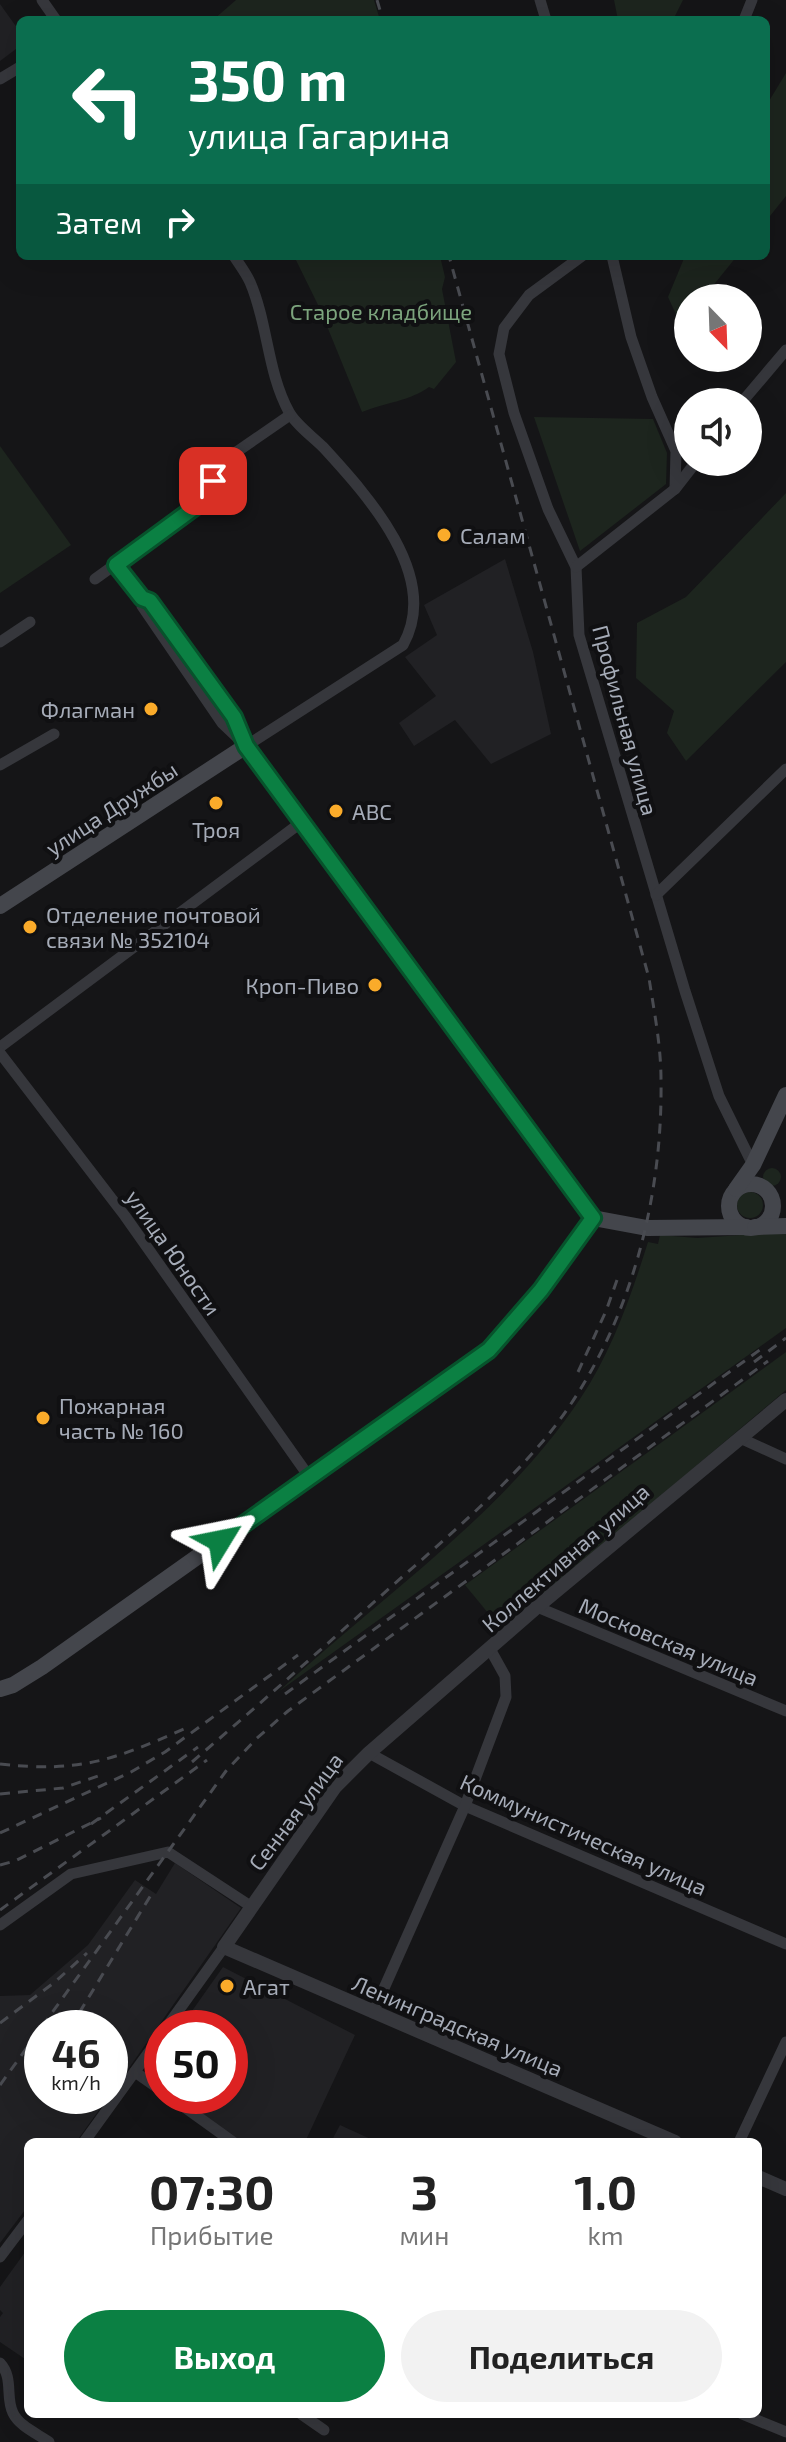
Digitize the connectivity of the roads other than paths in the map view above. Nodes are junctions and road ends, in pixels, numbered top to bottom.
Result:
1 (236, 260) edge
2 (577, 260) edge
3 (613, 260) edge
4 (786, 350) edge
5 (754, 388) edge
6 (290, 415) junction
7 (685, 476) edge
8 (675, 489) junction
9 (116, 565) junction
10 (576, 567) junction
11 (95, 579) dead end
12 (30, 622) dead end
13 (0, 642) edge
14 (54, 734) dead end
15 (246, 746) junction
16 (0, 765) edge
17 (786, 769) edge
18 (303, 821) junction
19 (656, 895) junction
20 (0, 906) edge
21 (0, 1050) edge
22 (786, 1095) edge
23 (753, 1165) junction
24 (765, 1190) junction
25 (734, 1192) junction
26 (786, 1202) edge
27 (593, 1218) junction
28 (702, 1226) junction
29 (786, 1226) edge
30 (750, 1227) junction
31 (786, 1400) edge
32 (740, 1438) junction
33 (786, 1459) edge
34 (310, 1478) junction
35 (537, 1607) junction
36 (490, 1649) junction
37 (0, 1689) edge
38 (786, 1711) edge
39 (369, 1753) junction
40 (465, 1806) junction
41 (252, 1907) junction
42 (0, 1925) edge
43 (786, 1944) edge
44 (224, 1947) junction
45 (179, 2010) edge
46 (373, 2013) junction
47 (786, 2042) edge
48 (144, 2059) edge
49 (135, 2072) junction
50 (144, 2078) edge
51 (194, 2114) edge
52 (87, 2138) edge
53 (227, 2138) edge
54 (666, 2138) edge
55 (741, 2138) edge
56 (762, 2179) edge
57 (786, 2189) edge
58 (24, 2226) edge
59 (0, 2257) edge
60 (0, 2363) edge
61 (307, 2418) edge
62 (752, 2418) edge
63 (324, 2430) dead end
64 (786, 2432) edge
65 (49, 2442) edge

1 - 6 street
2 - 10 street, Профильная улица
3 - 8 street
4 - 5 street
6 - 9 street
6 - 15 street
7 - 8 street
8 - 10 street
9 - 11 street
9 - 15 street
10 - 19 street, Профильная улица
12 - 13 street
14 - 16 street
15 - 18 main road
15 - 20 main road, улица Дружбы
17 - 19 street
18 - 21 street
18 - 27 main road
19 - 23 street, Профильная улица
21 - 34 street, улица Юности
22 - 23 main road
23 - 24 main road
23 - 25 main road
24 - 25 main road
24 - 26 main road
24 - 30 main road
25 - 28 main road
25 - 30 main road
27 - 28 main road
27 - 34 main road
28 - 30 main road
29 - 30 main road
31 - 32 street, Коллективная улица
32 - 33 street
32 - 35 street, Коллективная улица
34 - 37 main road
35 - 36 street, Коллективная улица
35 - 38 street, Московская улица
36 - 39 street, Сенная улица
36 - 40 street, Коллективная улица
39 - 40 street, Коммунистическая улица
39 - 41 street, Сенная улица
40 - 43 street, Коммунистическая улица
40 - 46 street, Коллективная улица
41 - 42 street
41 - 44 street, Сенная улица
44 - 45 street, Сенная улица
44 - 46 street, Ленинградская улица
46 - 54 street, Ленинградская улица
47 - 55 street
48 - 49 street
49 - 50 street
49 - 52 street
51 - 53 street
56 - 57 street
58 - 59 street
60 - 65 street
61 - 63 street
62 - 64 street

